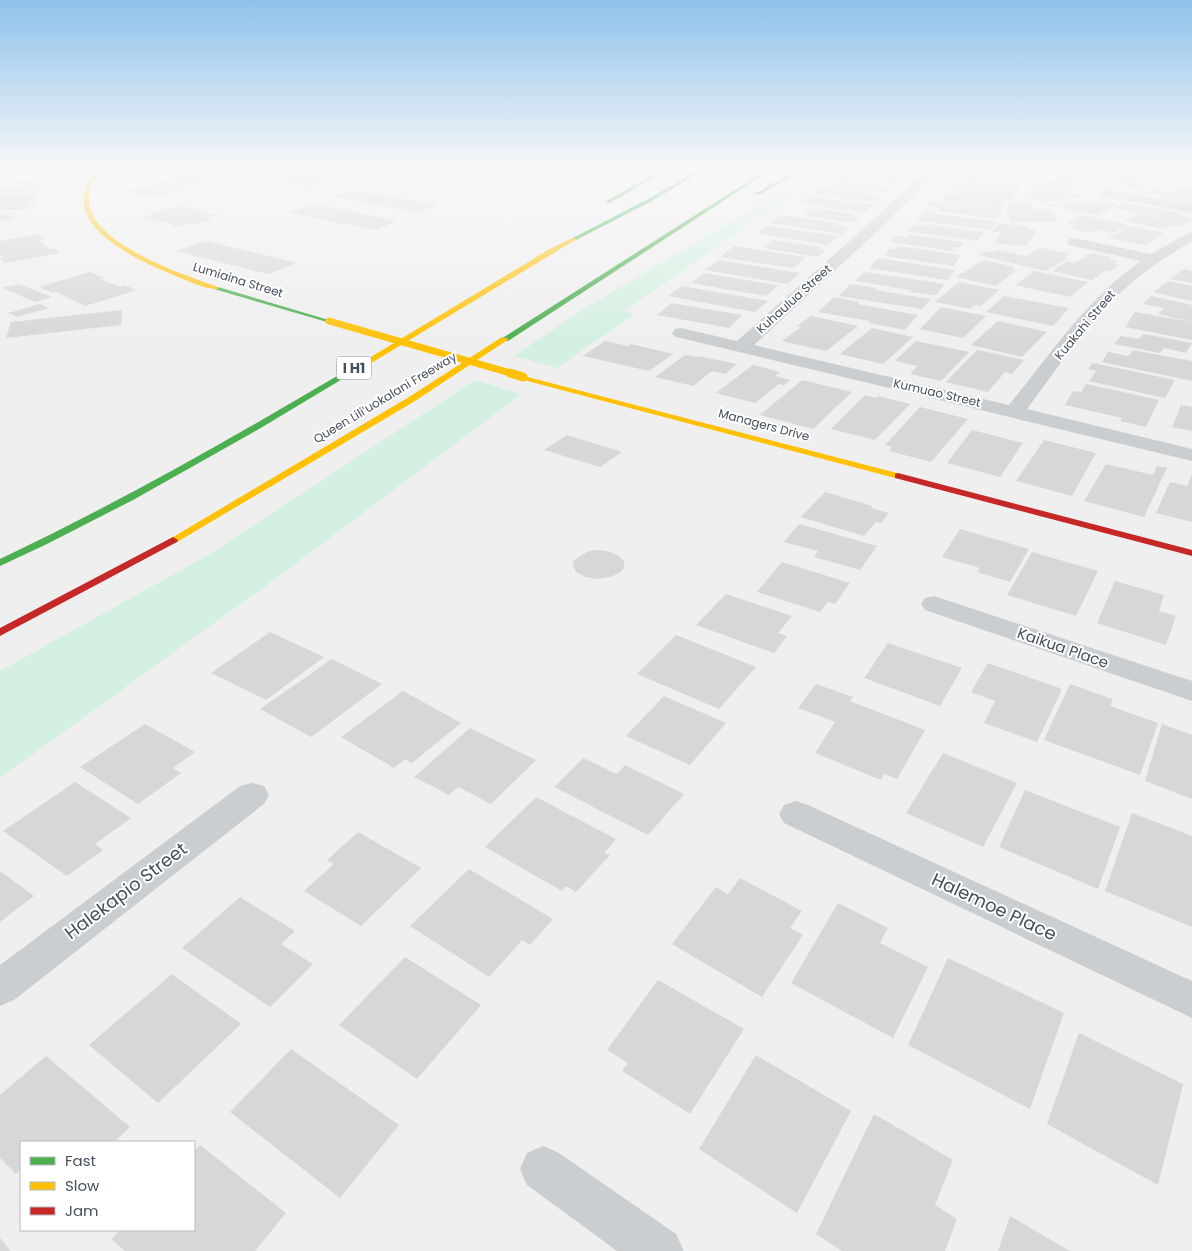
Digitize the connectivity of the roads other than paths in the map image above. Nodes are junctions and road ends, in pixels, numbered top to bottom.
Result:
1 (97, 226) edge
2 (577, 226) edge
3 (598, 226) edge
4 (682, 226) edge
5 (697, 226) edge
6 (874, 226) edge
7 (1192, 236) edge
8 (1074, 242) dead end
9 (648, 248) junction
10 (550, 251) junction
11 (1154, 259) junction
12 (329, 321) joint
13 (681, 333) dead end
14 (741, 347) junction
15 (1015, 411) junction
16 (1192, 455) edge
17 (1192, 553) edge
18 (0, 563) edge
19 (934, 604) dead end
20 (0, 633) edge
21 (1192, 691) edge
22 (252, 795) dead end
23 (796, 814) dead end
24 (0, 988) edge
25 (1192, 1000) edge
26 (543, 1169) dead end
27 (659, 1251) edge

1 - 12 main road, Lumiaina Street
2 - 10 main road
3 - 10 main road, I H1
4 - 9 main road, Queen Liliʻuokalani Freeway
5 - 9 main road
6 - 14 street, Kuhaulua Street
7 - 11 street, Kuakahi Street
8 - 11 street
9 - 20 main road, Queen Liliʻuokalani Freeway
10 - 18 main road, I H1
11 - 15 street, Kuakahi Street
12 - 17 main road, Managers Drive, bridge
13 - 14 street, Kumuao Street
14 - 15 street, Kumuao Street
15 - 16 street, Kumuao Street
19 - 21 street, Kaikua Place
22 - 24 street, Halekapio Street
23 - 25 street, Halemoe Place
26 - 27 street

